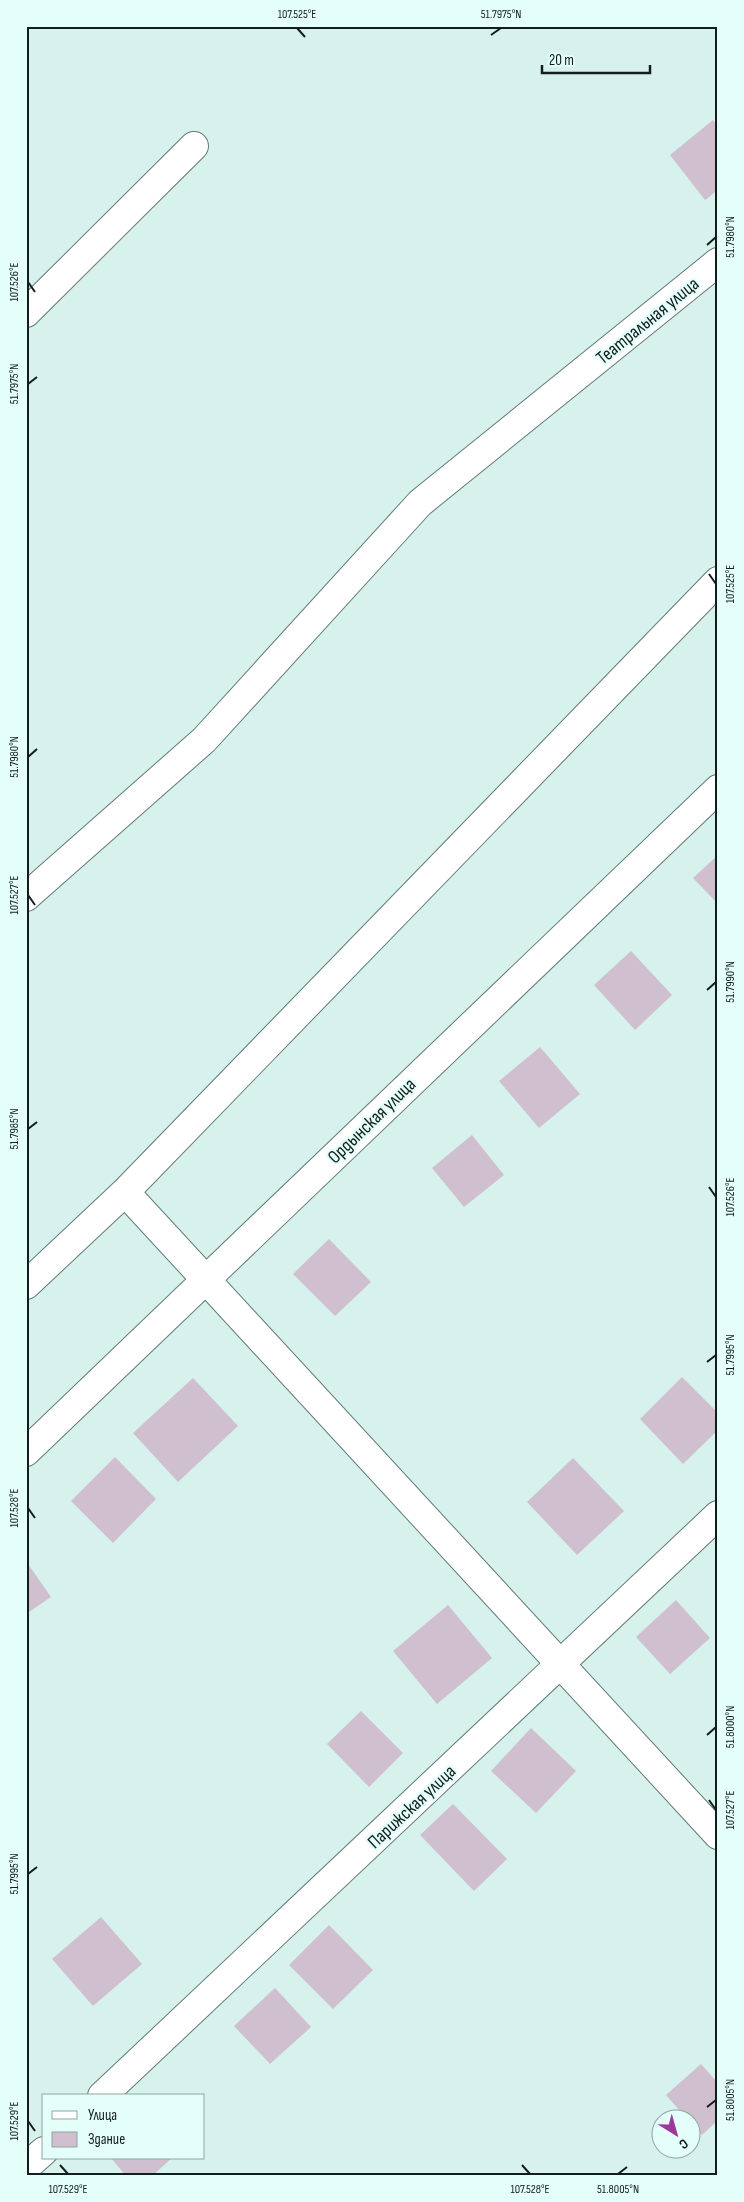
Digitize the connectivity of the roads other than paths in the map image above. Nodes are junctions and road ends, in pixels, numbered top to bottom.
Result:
1 (194, 146) dead end
2 (718, 262) edge
3 (26, 313) edge
4 (718, 581) edge
5 (718, 789) edge
6 (26, 897) edge
7 (125, 1192) junction
8 (205, 1279) junction
9 (26, 1285) edge
10 (26, 1452) edge
11 (718, 1515) edge
12 (561, 1665) junction
13 (718, 1835) edge
14 (104, 2094) edge
15 (42, 2153) edge
16 (26, 2167) edge

1 - 3 street
2 - 6 street, Театральная улица
4 - 7 street
5 - 8 street, Ордынская улица
7 - 8 street
7 - 9 street
8 - 10 street, Ордынская улица
8 - 12 street
11 - 12 street, Парижская улица
12 - 13 street
12 - 14 street, Парижская улица
15 - 16 street

